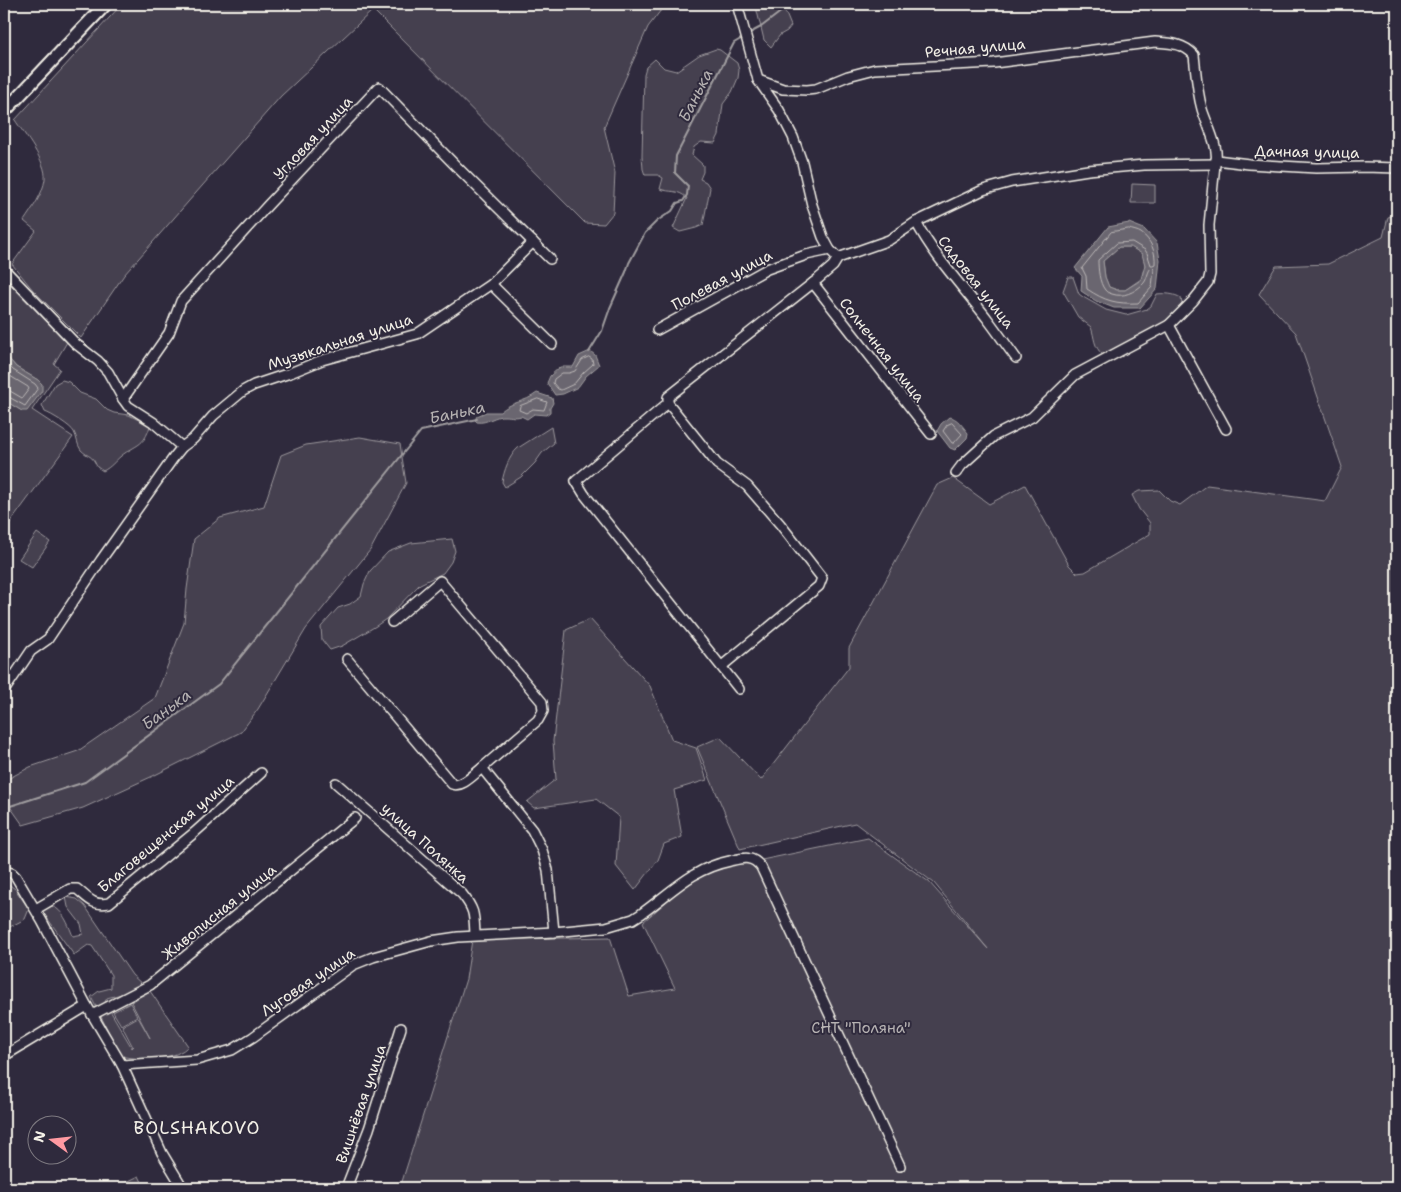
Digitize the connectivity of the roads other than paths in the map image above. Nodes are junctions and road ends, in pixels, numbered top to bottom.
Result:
1 (737, 4) edge
2 (105, 5) edge
3 (758, 80) junction
4 (4, 112) edge
5 (1215, 162) junction
6 (1397, 168) edge
7 (916, 222) junction
8 (533, 242) junction
9 (830, 250) junction
10 (550, 258) dead end
11 (838, 258) junction
12 (4, 269) edge
13 (812, 282) junction
14 (491, 284) junction
15 (1169, 325) junction
16 (656, 330) dead end
17 (552, 344) dead end
18 (1016, 358) dead end
19 (122, 399) junction
20 (668, 403) junction
21 (1226, 428) dead end
22 (930, 434) dead end
23 (182, 447) junction
24 (956, 473) dead end
25 (392, 622) dead end
26 (347, 659) dead end
27 (722, 666) junction
28 (739, 689) dead end
29 (4, 691) edge
30 (482, 768) junction
31 (261, 773) dead end
32 (336, 783) dead end
33 (355, 818) dead end
34 (4, 871) edge
35 (36, 910) junction
36 (554, 932) junction
37 (475, 935) junction
38 (87, 1006) junction
39 (92, 1015) junction
40 (401, 1028) dead end
41 (4, 1056) edge
42 (122, 1065) junction
43 (900, 1166) dead end
44 (183, 1188) edge
45 (346, 1188) edge

1 - 3 street
2 - 4 main road
3 - 5 street, Речная улица
3 - 9 street
5 - 6 street, Дачная улица
5 - 7 street, Дачная улица
5 - 15 street
7 - 11 street, Дачная улица
7 - 18 street, Садовая улица
8 - 10 street, Угловая улица
8 - 14 street, Музыкальная улица
8 - 19 street, Угловая улица
9 - 11 street
9 - 16 street, Полевая улица
11 - 13 street
12 - 19 street
13 - 20 street
13 - 22 street, Солнечная улица
14 - 17 street
14 - 23 street, Музыкальная улица
15 - 21 street
15 - 24 street
19 - 23 street
20 - 27 street
20 - 27 street
23 - 29 street, Музыкальная улица
25 - 30 street
26 - 30 street
27 - 28 street
30 - 36 street
31 - 35 street, Благовещенская улица
32 - 37 street, улица Полянка
33 - 39 street, Живописная улица
34 - 35 street
35 - 38 street
36 - 37 street, Луговая улица
36 - 43 street, Луговая улица
37 - 42 street, Луговая улица
38 - 39 street
38 - 41 street
39 - 42 street
40 - 45 street, Вишнёвая улица
42 - 44 street

